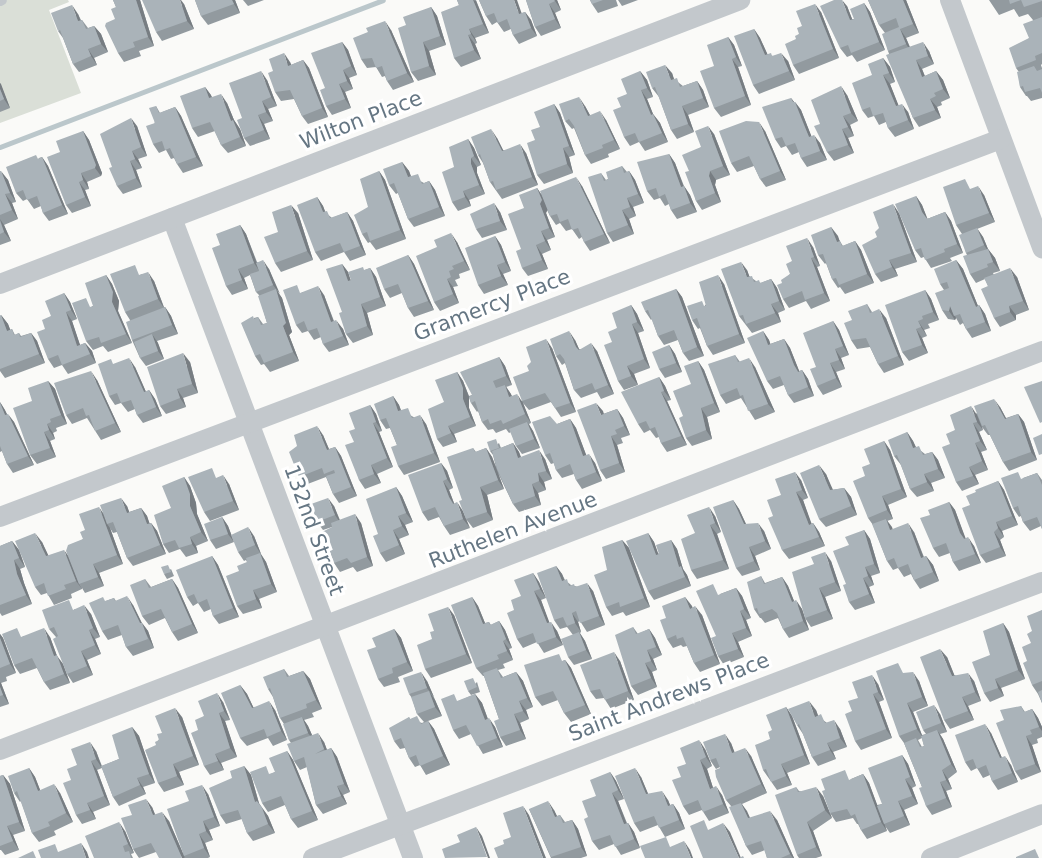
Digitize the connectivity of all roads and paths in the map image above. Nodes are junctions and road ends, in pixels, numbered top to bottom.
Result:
1 (740, 0) edge
2 (950, 0) edge
3 (1001, 140) junction
4 (172, 218) junction
5 (1042, 248) edge
6 (0, 284) edge
7 (1042, 351) edge
8 (250, 422) junction
9 (0, 517) edge
10 (1042, 582) edge
11 (324, 628) junction
12 (0, 750) edge
13 (1042, 814) edge
14 (400, 825) junction
15 (313, 858) edge
16 (412, 858) edge
17 (931, 858) edge

1 - 4 street, Wilton Place
2 - 3 street
3 - 5 street
3 - 8 street, Gramercy Place
4 - 6 street, Wilton Place
4 - 8 street, 132nd Street
7 - 11 street, Ruthelen Avenue
8 - 9 street, Gramercy Place
8 - 11 street, 132nd Street
10 - 14 street, Saint Andrews Place
11 - 12 street, Ruthelen Avenue
11 - 14 street, 132nd Street
13 - 17 street
14 - 15 street, Saint Andrews Place
14 - 16 street, 132nd Street

